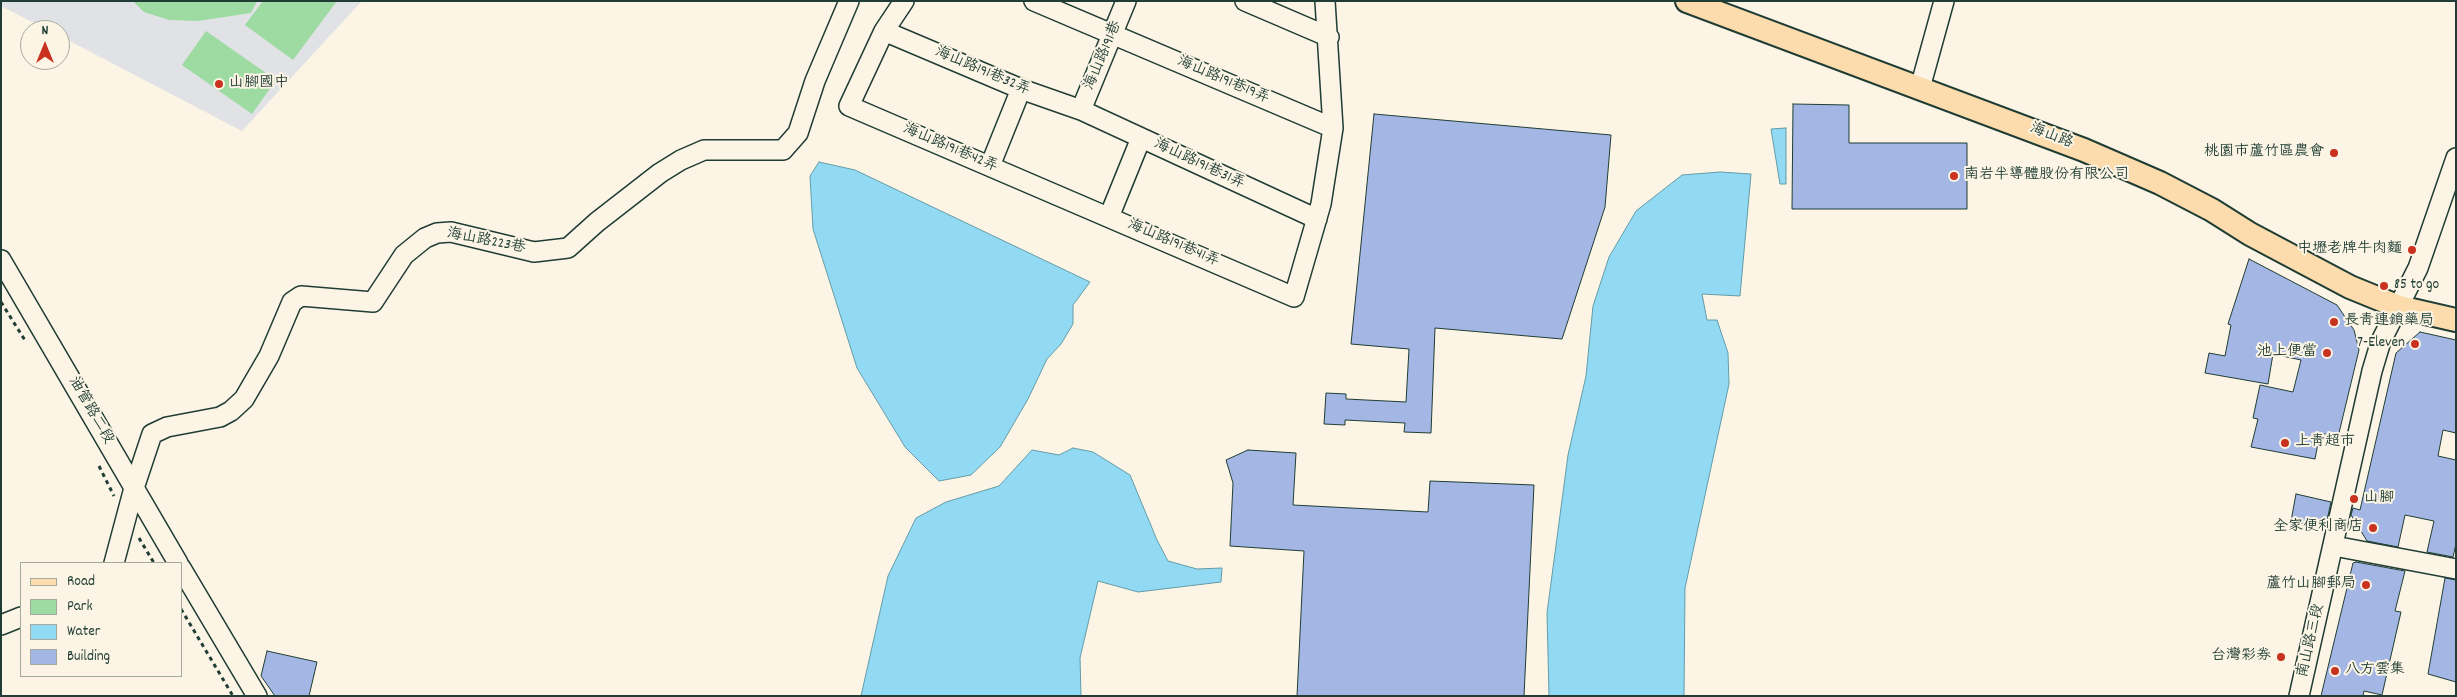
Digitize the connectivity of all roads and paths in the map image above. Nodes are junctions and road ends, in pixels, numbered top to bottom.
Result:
1 (849, 1) edge
2 (904, 1) edge
3 (1034, 1) edge
4 (1126, 1) edge
5 (1245, 1) edge
6 (1325, 1) edge
7 (1687, 1) edge
8 (1944, 1) edge
9 (884, 31) junction
10 (1112, 35) junction
11 (1329, 37) junction
12 (1920, 88) junction
13 (1021, 89) junction
14 (1081, 110) junction
15 (1333, 128) junction
16 (1141, 138) junction
17 (2456, 158) edge
18 (990, 166) junction
19 (1051, 192) joint
20 (1109, 217) junction
21 (1317, 219) junction
22 (1, 260) edge
23 (2399, 307) junction
24 (2456, 320) edge
25 (134, 488) junction
26 (2334, 546) junction
27 (114, 562) edge
28 (177, 562) edge
29 (2456, 569) edge
30 (182, 570) edge
31 (182, 611) edge
32 (20, 617) edge
33 (1, 625) edge
34 (233, 696) edge
35 (257, 696) edge
36 (2300, 696) edge

1 - 25 street, 海山路223巷
2 - 9 street
3 - 10 street, 海山路191巷19弄
4 - 10 street, 海山路191巷
5 - 11 street
6 - 11 street
7 - 12 main road, 海山路
8 - 12 street
9 - 13 street, 海山路191巷32弄
9 - 18 street, 海山路191巷42弄
10 - 14 street, 海山路191巷
10 - 15 street, 海山路191巷19弄
11 - 15 street
12 - 23 main road, 海山路
13 - 14 street, 海山路191巷32弄
13 - 18 street
14 - 16 street, 海山路191巷31弄
15 - 21 street
16 - 20 street
16 - 21 street, 海山路191巷31弄
17 - 23 street, 南山路三段
18 - 19 street, 海山路191巷42弄
19 - 20 street, 海山路191巷41弄
20 - 21 street, 海山路191巷41弄
22 - 25 street, 油管路二段
23 - 24 main road, 海山路
23 - 26 street, 南山路三段
25 - 27 street
25 - 28 street, 油管路二段
26 - 29 street
26 - 36 street, 南山路三段
30 - 35 street
31 - 34 path
32 - 33 street

